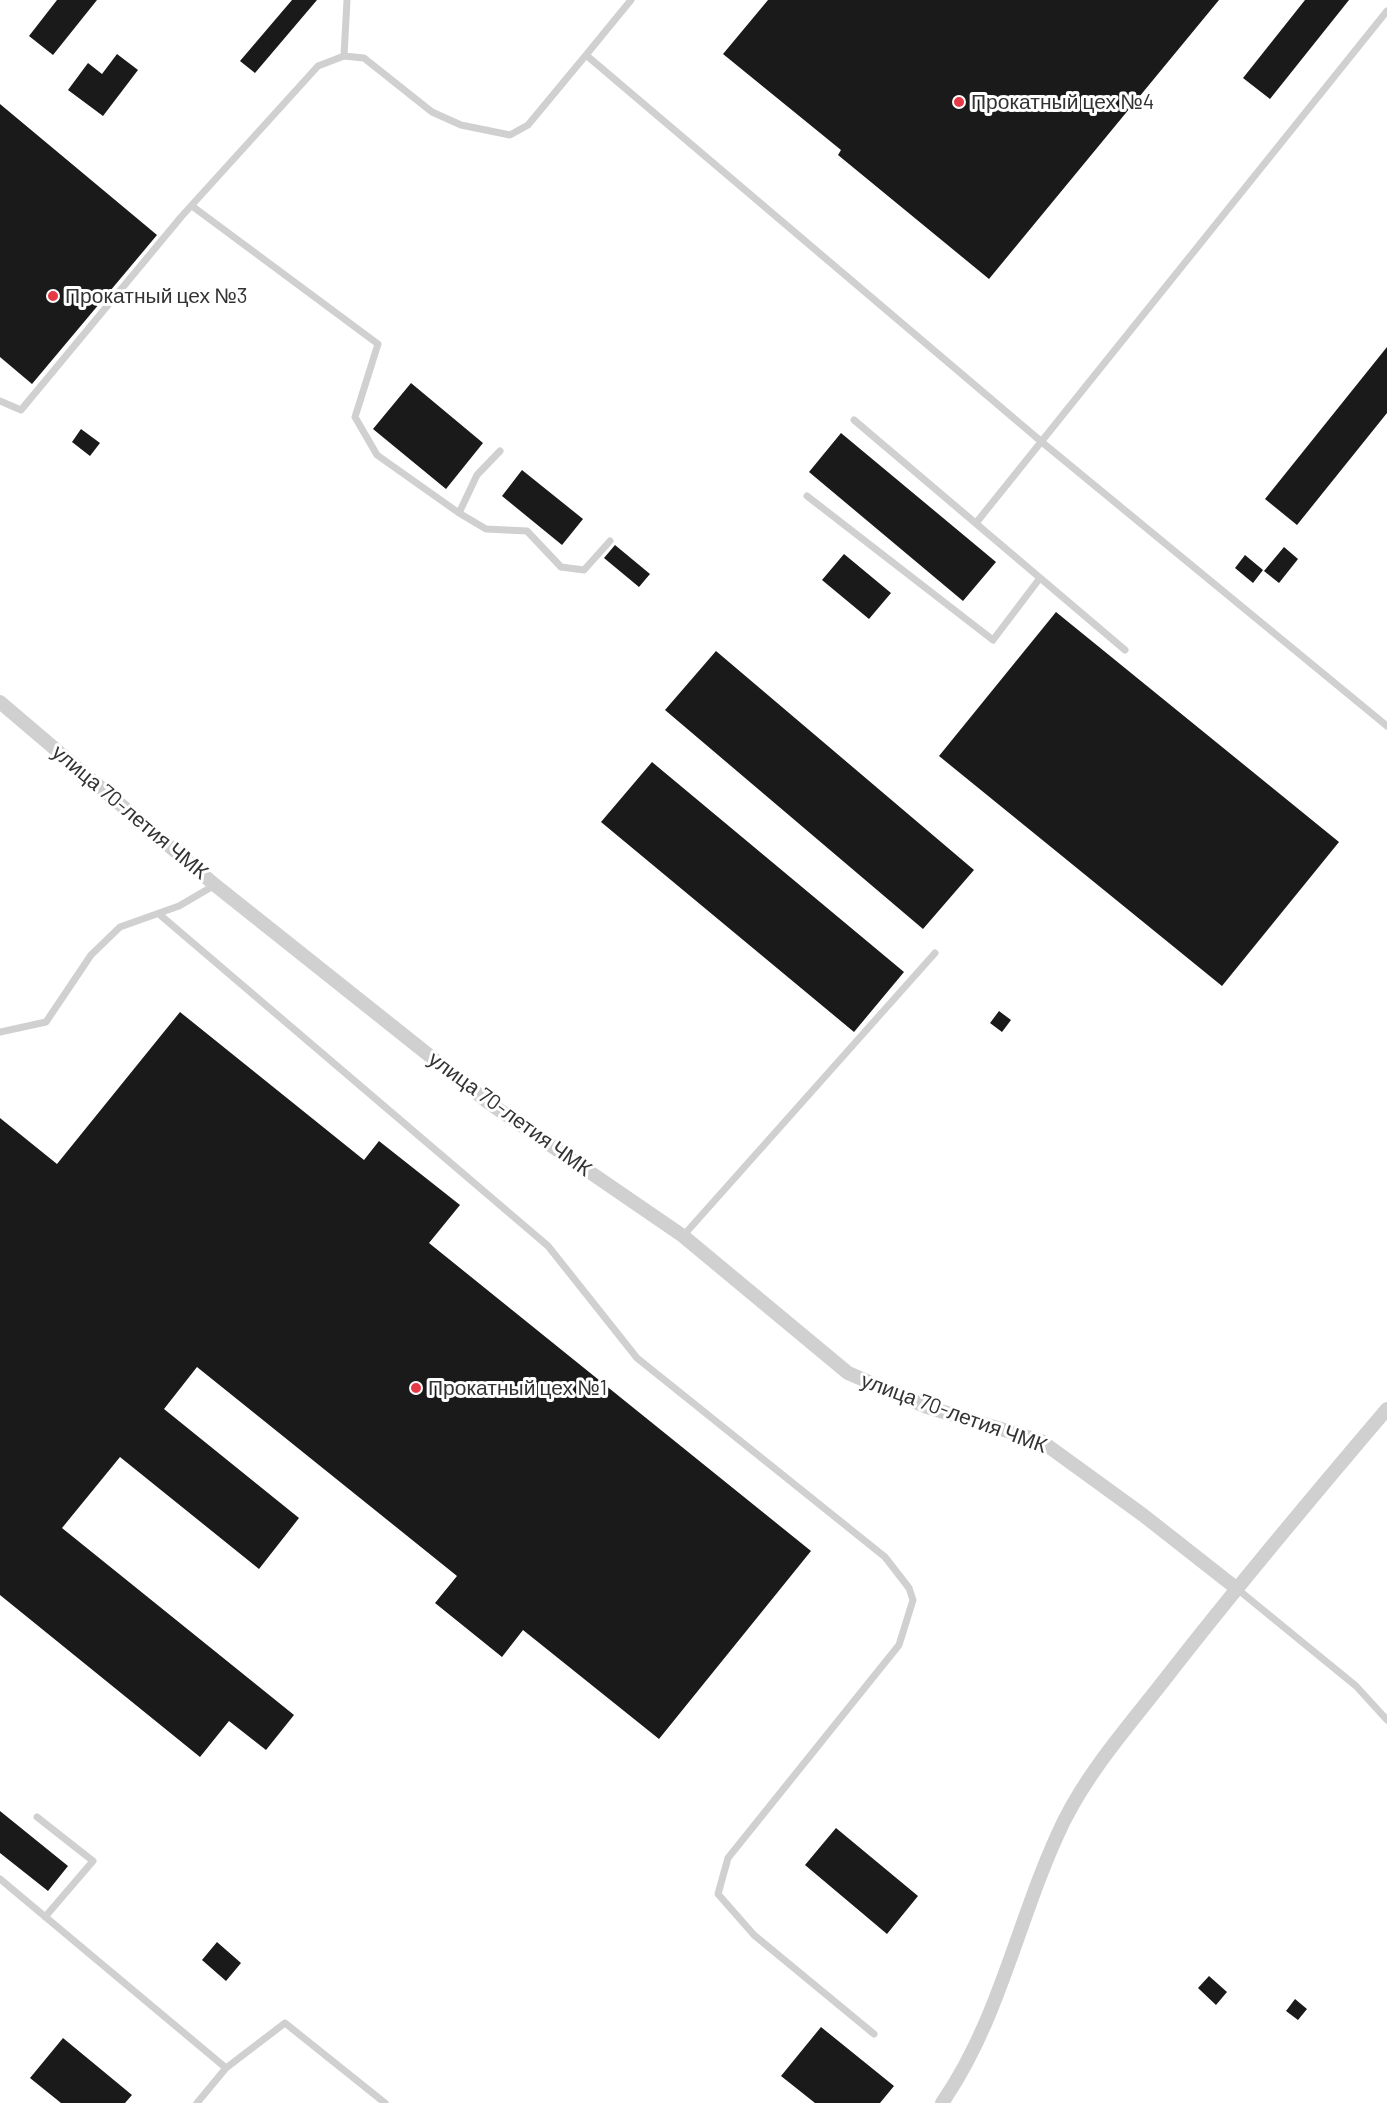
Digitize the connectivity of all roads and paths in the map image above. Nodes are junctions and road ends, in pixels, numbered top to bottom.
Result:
1 (347, 0) edge
2 (631, 0) edge
3 (1387, 12) edge
4 (586, 55) junction
5 (344, 56) junction
6 (192, 206) junction
7 (0, 401) edge
8 (854, 420) dead end
9 (1043, 443) junction
10 (500, 451) dead end
11 (807, 496) dead end
12 (459, 513) junction
13 (976, 523) junction
14 (610, 541) dead end
15 (1041, 578) junction
16 (1125, 650) dead end
17 (0, 702) edge
18 (1387, 726) edge
19 (215, 885) junction
20 (159, 914) junction
21 (935, 953) dead end
22 (0, 1032) edge
23 (683, 1236) junction
24 (1387, 1409) edge
25 (1236, 1588) junction
26 (1387, 1720) edge
27 (37, 1817) dead end
28 (0, 1880) edge
29 (45, 1917) junction
30 (874, 2034) dead end
31 (226, 2068) junction
32 (197, 2103) edge
33 (386, 2103) edge
34 (942, 2103) edge

1 - 5 lane
2 - 4 lane
3 - 9 lane
4 - 5 lane
4 - 9 lane
5 - 6 lane
6 - 7 lane
6 - 12 lane
8 - 13 lane
9 - 13 lane
9 - 18 lane
10 - 12 lane
11 - 15 lane
12 - 14 lane
13 - 15 lane
15 - 16 lane
17 - 19 street, улица 70-летия ЧМК
19 - 20 lane
19 - 23 street, улица 70-летия ЧМК
20 - 22 lane
20 - 30 lane
21 - 23 lane
23 - 25 street, улица 70-летия ЧМК
24 - 25 street
25 - 26 lane
25 - 34 street
27 - 29 lane
28 - 29 lane
29 - 31 lane
31 - 32 lane
31 - 33 lane

